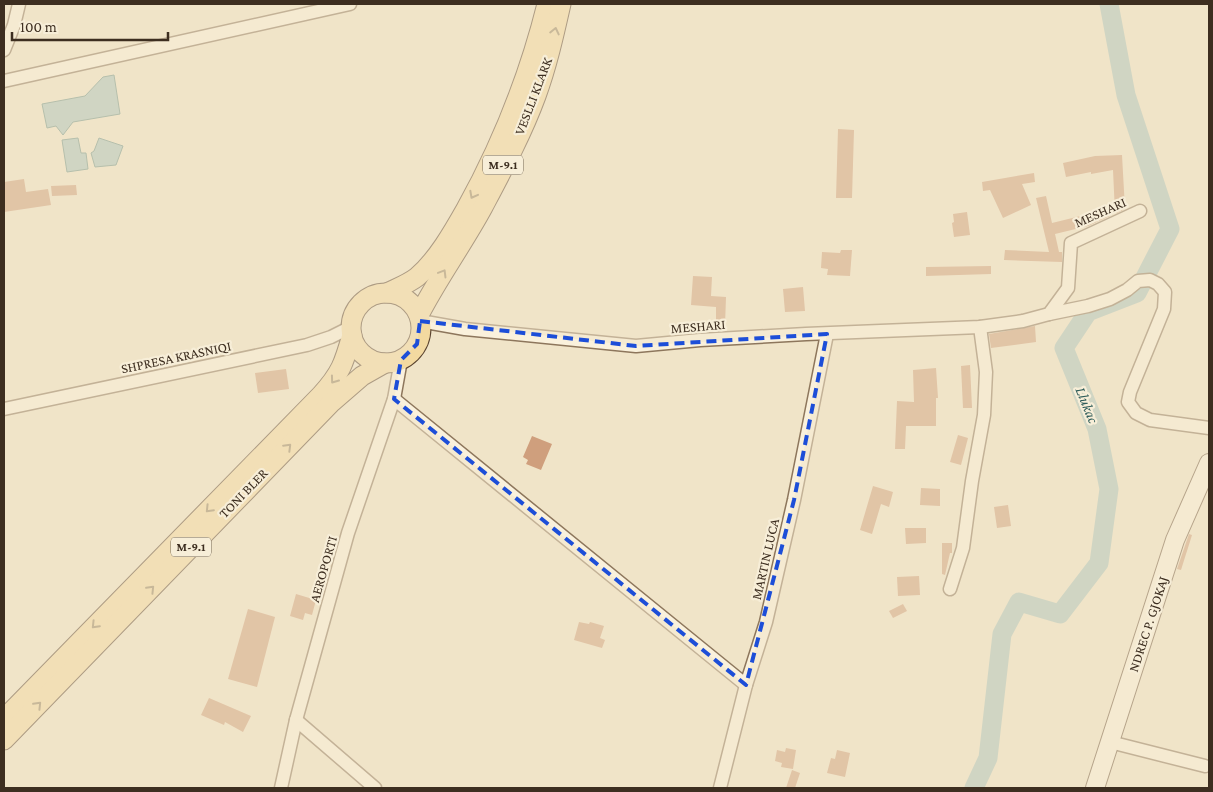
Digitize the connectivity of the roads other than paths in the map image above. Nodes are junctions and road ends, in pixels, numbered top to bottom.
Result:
1 (20, 4) edge
2 (350, 4) edge
3 (547, 4) edge
4 (561, 4) edge
5 (4, 50) edge
6 (4, 81) edge
7 (1140, 211) dead end
8 (387, 293) junction
9 (1049, 314) junction
10 (420, 318) junction
11 (980, 328) junction
12 (352, 331) junction
13 (827, 334) junction
14 (393, 361) junction
15 (394, 399) junction
16 (4, 409) edge
17 (1209, 428) edge
18 (1209, 463) edge
19 (950, 589) dead end
20 (746, 685) junction
21 (4, 719) edge
22 (296, 720) junction
23 (4, 740) edge
24 (1110, 742) junction
25 (1205, 766) dead end
26 (280, 788) edge
27 (375, 788) edge
28 (720, 788) edge
29 (1095, 788) edge

1 - 5 street
2 - 6 street
3 -> 8 main road, VESLLI KLARK / M-9.1
10 -> 4 main road, VESLLI KLARK / M-9.1
7 - 9 street, MESHARI
8 - 10 main road
8 - 12 main road, M-9.1
9 - 11 street, MESHARI
9 - 17 street
10 - 13 street, MESHARI
10 - 14 main road, M-9.1
11 - 13 street, MESHARI
11 - 19 street
12 - 14 main road
12 - 16 street, SHPRESA KRASNIQI
12 -> 21 main road, TONI BLER / M-9.1
13 - 20 street, MARTIN LUCA
14 - 15 street, AEROPORTI
23 -> 14 main road, TONI BLER / M-9.1
15 - 20 street
15 - 22 street, AEROPORTI
18 - 24 street, NDREC P. GJOKAJ
20 - 28 street, MARTIN LUCA
22 - 26 street, AEROPORTI
22 - 27 street
24 - 25 street
24 - 29 street, NDREC P. GJOKAJ

